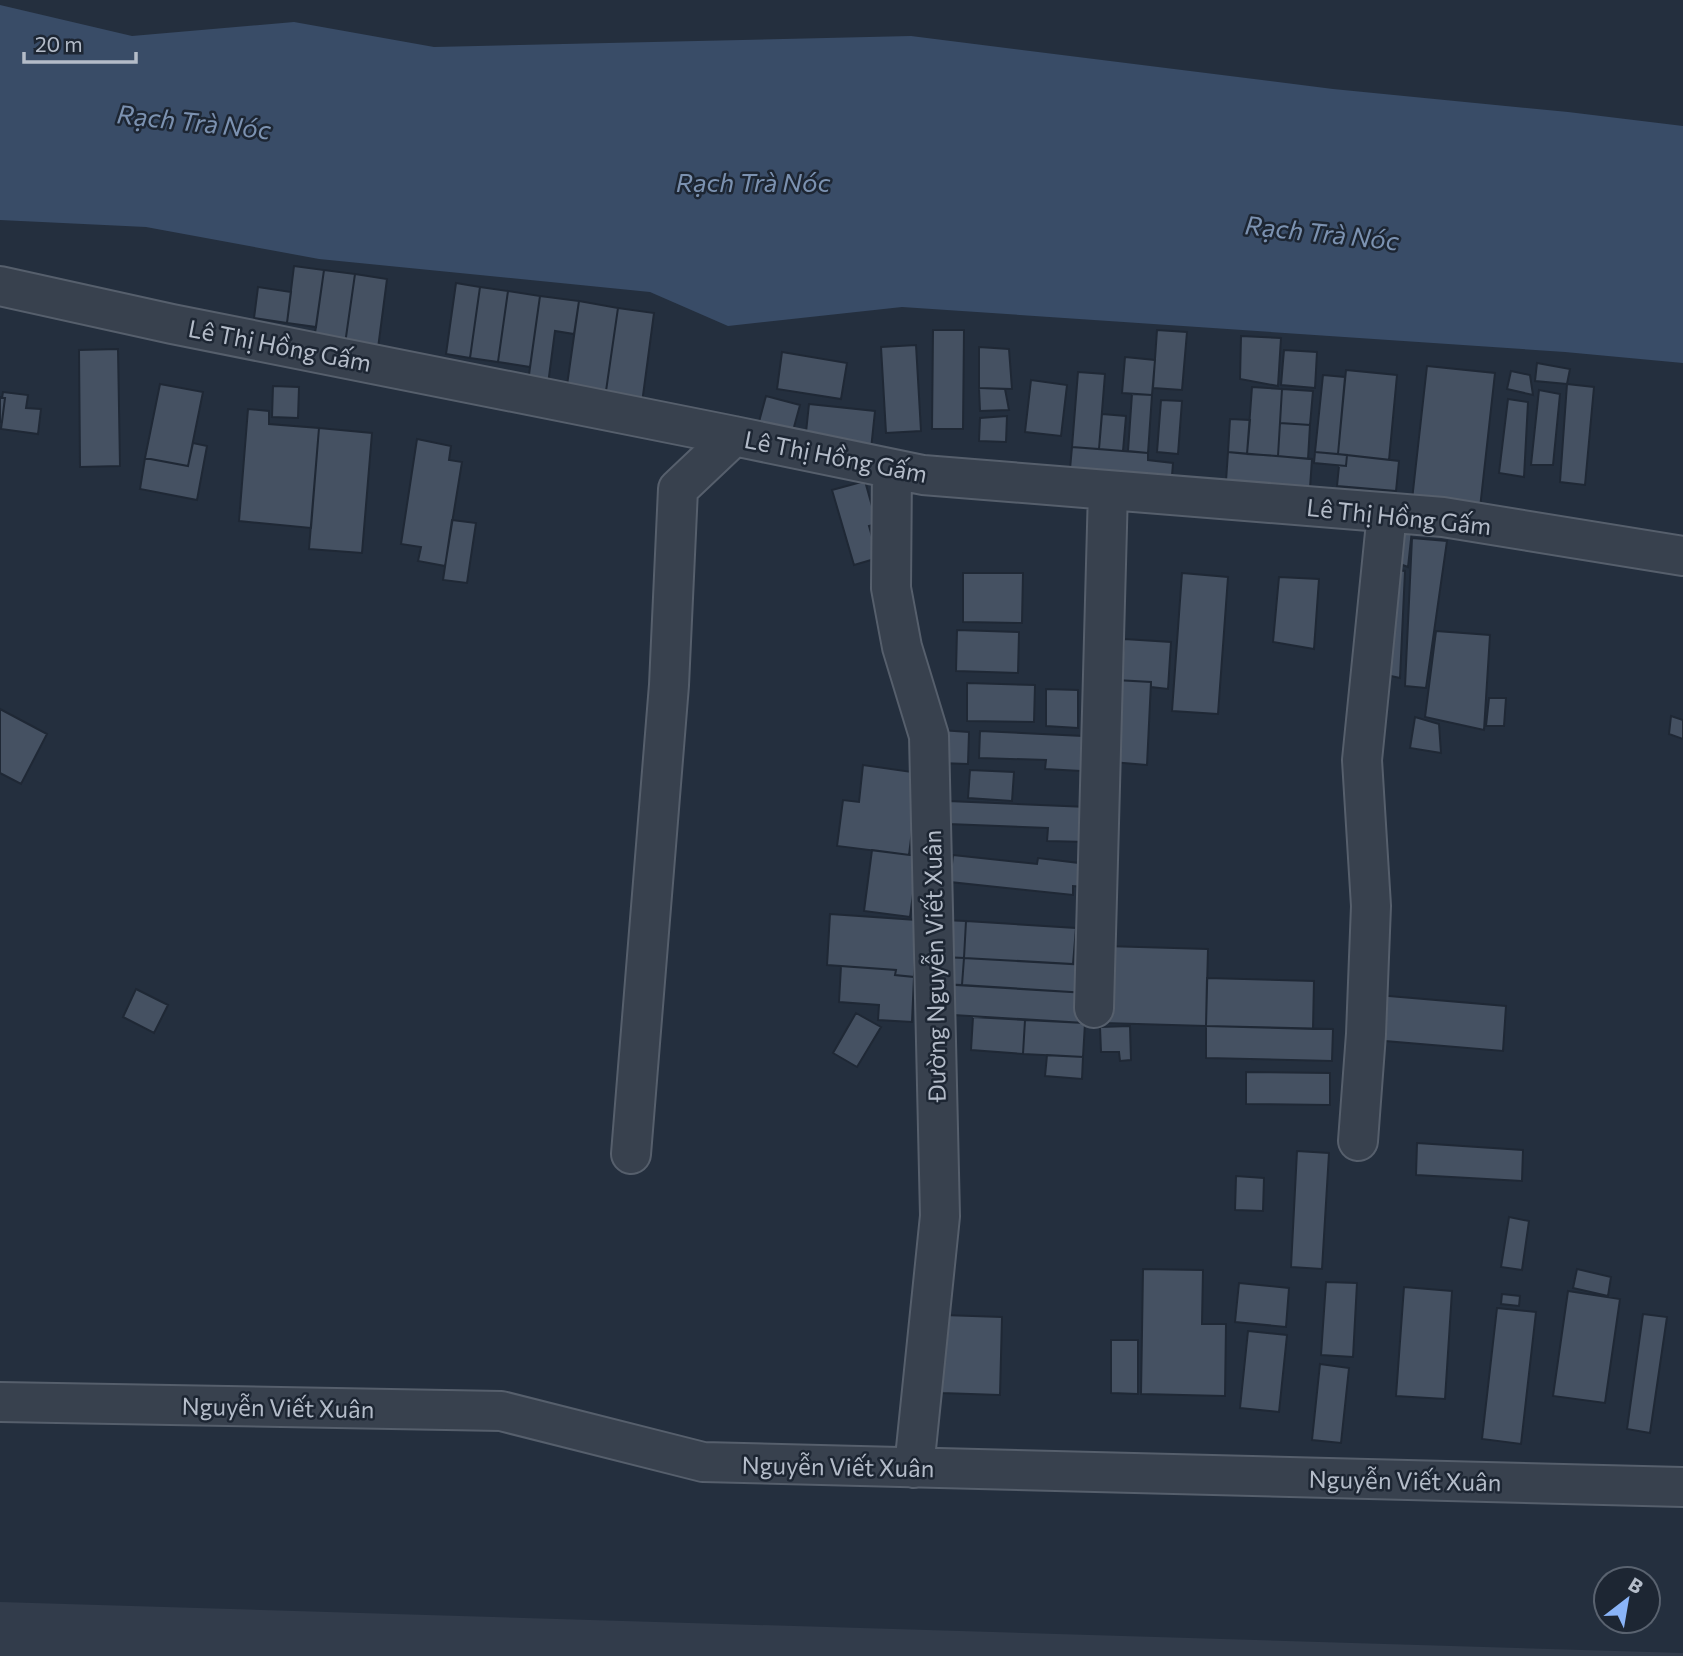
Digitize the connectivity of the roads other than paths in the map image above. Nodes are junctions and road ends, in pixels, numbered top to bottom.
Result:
1 (0, 286) edge
2 (734, 436) junction
3 (892, 469) junction
4 (1108, 490) junction
5 (1387, 513) junction
6 (1683, 556) edge
7 (1094, 1008) dead end
8 (1358, 1141) dead end
9 (631, 1154) dead end
10 (0, 1402) edge
11 (914, 1468) junction
12 (1683, 1487) edge

1 - 2 street, Lê Thị Hồng Gấm
2 - 3 street, Lê Thị Hồng Gấm
2 - 9 street
3 - 4 street, Lê Thị Hồng Gấm
3 - 11 street, Đường Nguyễn Viết Xuân
4 - 5 street, Lê Thị Hồng Gấm
4 - 7 street
5 - 6 street, Lê Thị Hồng Gấm
5 - 8 street
10 - 11 street, Nguyễn Viết Xuân
11 - 12 street, Nguyễn Viết Xuân

